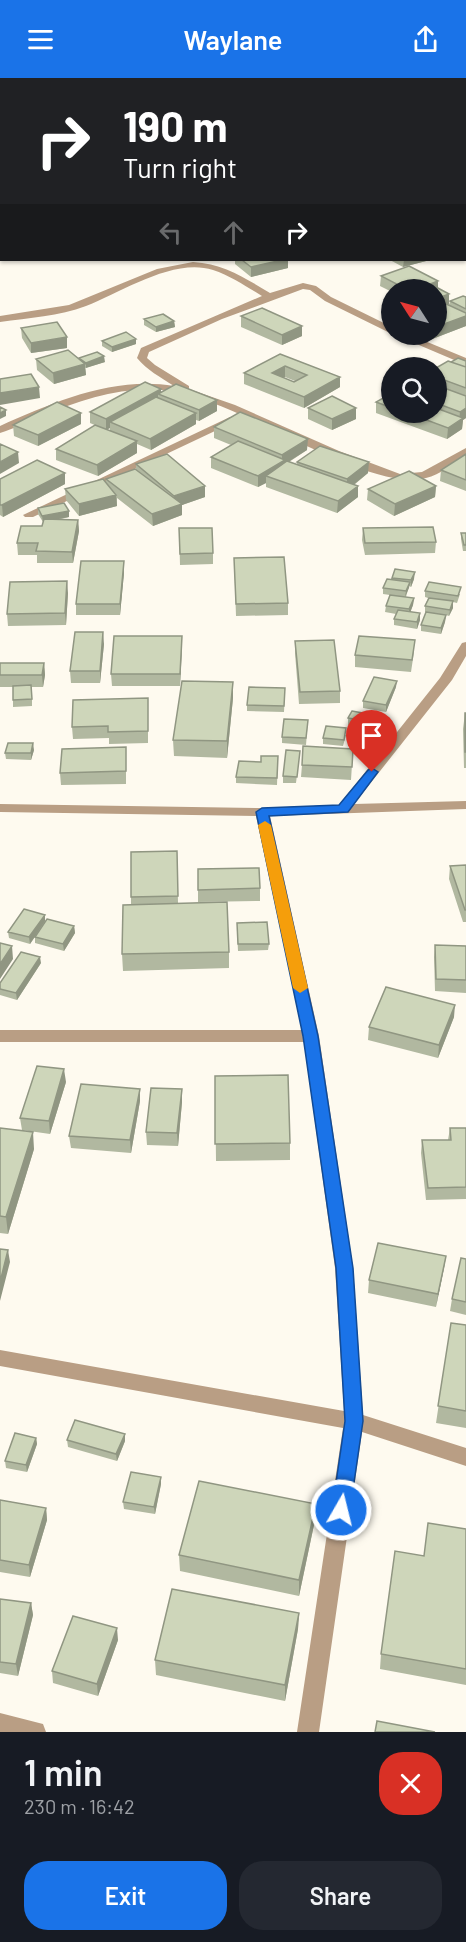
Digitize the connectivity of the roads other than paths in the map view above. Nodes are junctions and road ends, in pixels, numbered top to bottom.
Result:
1 (214, 263) edge
2 (270, 297) junction
3 (0, 319) edge
4 (381, 326) edge
5 (425, 345) edge
6 (466, 362) edge
7 (192, 393) junction
8 (244, 412) junction
9 (0, 430) edge
10 (466, 451) edge
11 (29, 515) dead end
12 (466, 646) edge
13 (466, 805) edge
14 (0, 808) edge
15 (343, 809) junction
16 (262, 812) junction
17 (0, 1036) edge
18 (310, 1036) junction
19 (0, 1358) edge
20 (354, 1421) junction
21 (466, 1457) edge
22 (0, 1724) edge
23 (35, 1732) edge
24 (308, 1732) edge

1 - 2 street
1 - 3 street
2 - 4 street
2 - 7 street
5 - 6 street
7 - 8 street
7 - 9 street
8 - 10 street
8 - 11 street
12 - 15 street
13 - 15 street
14 - 16 street
15 - 16 street
16 - 18 street
17 - 18 street
18 - 20 street
19 - 20 street
20 - 21 street
20 - 24 street
22 - 23 street

